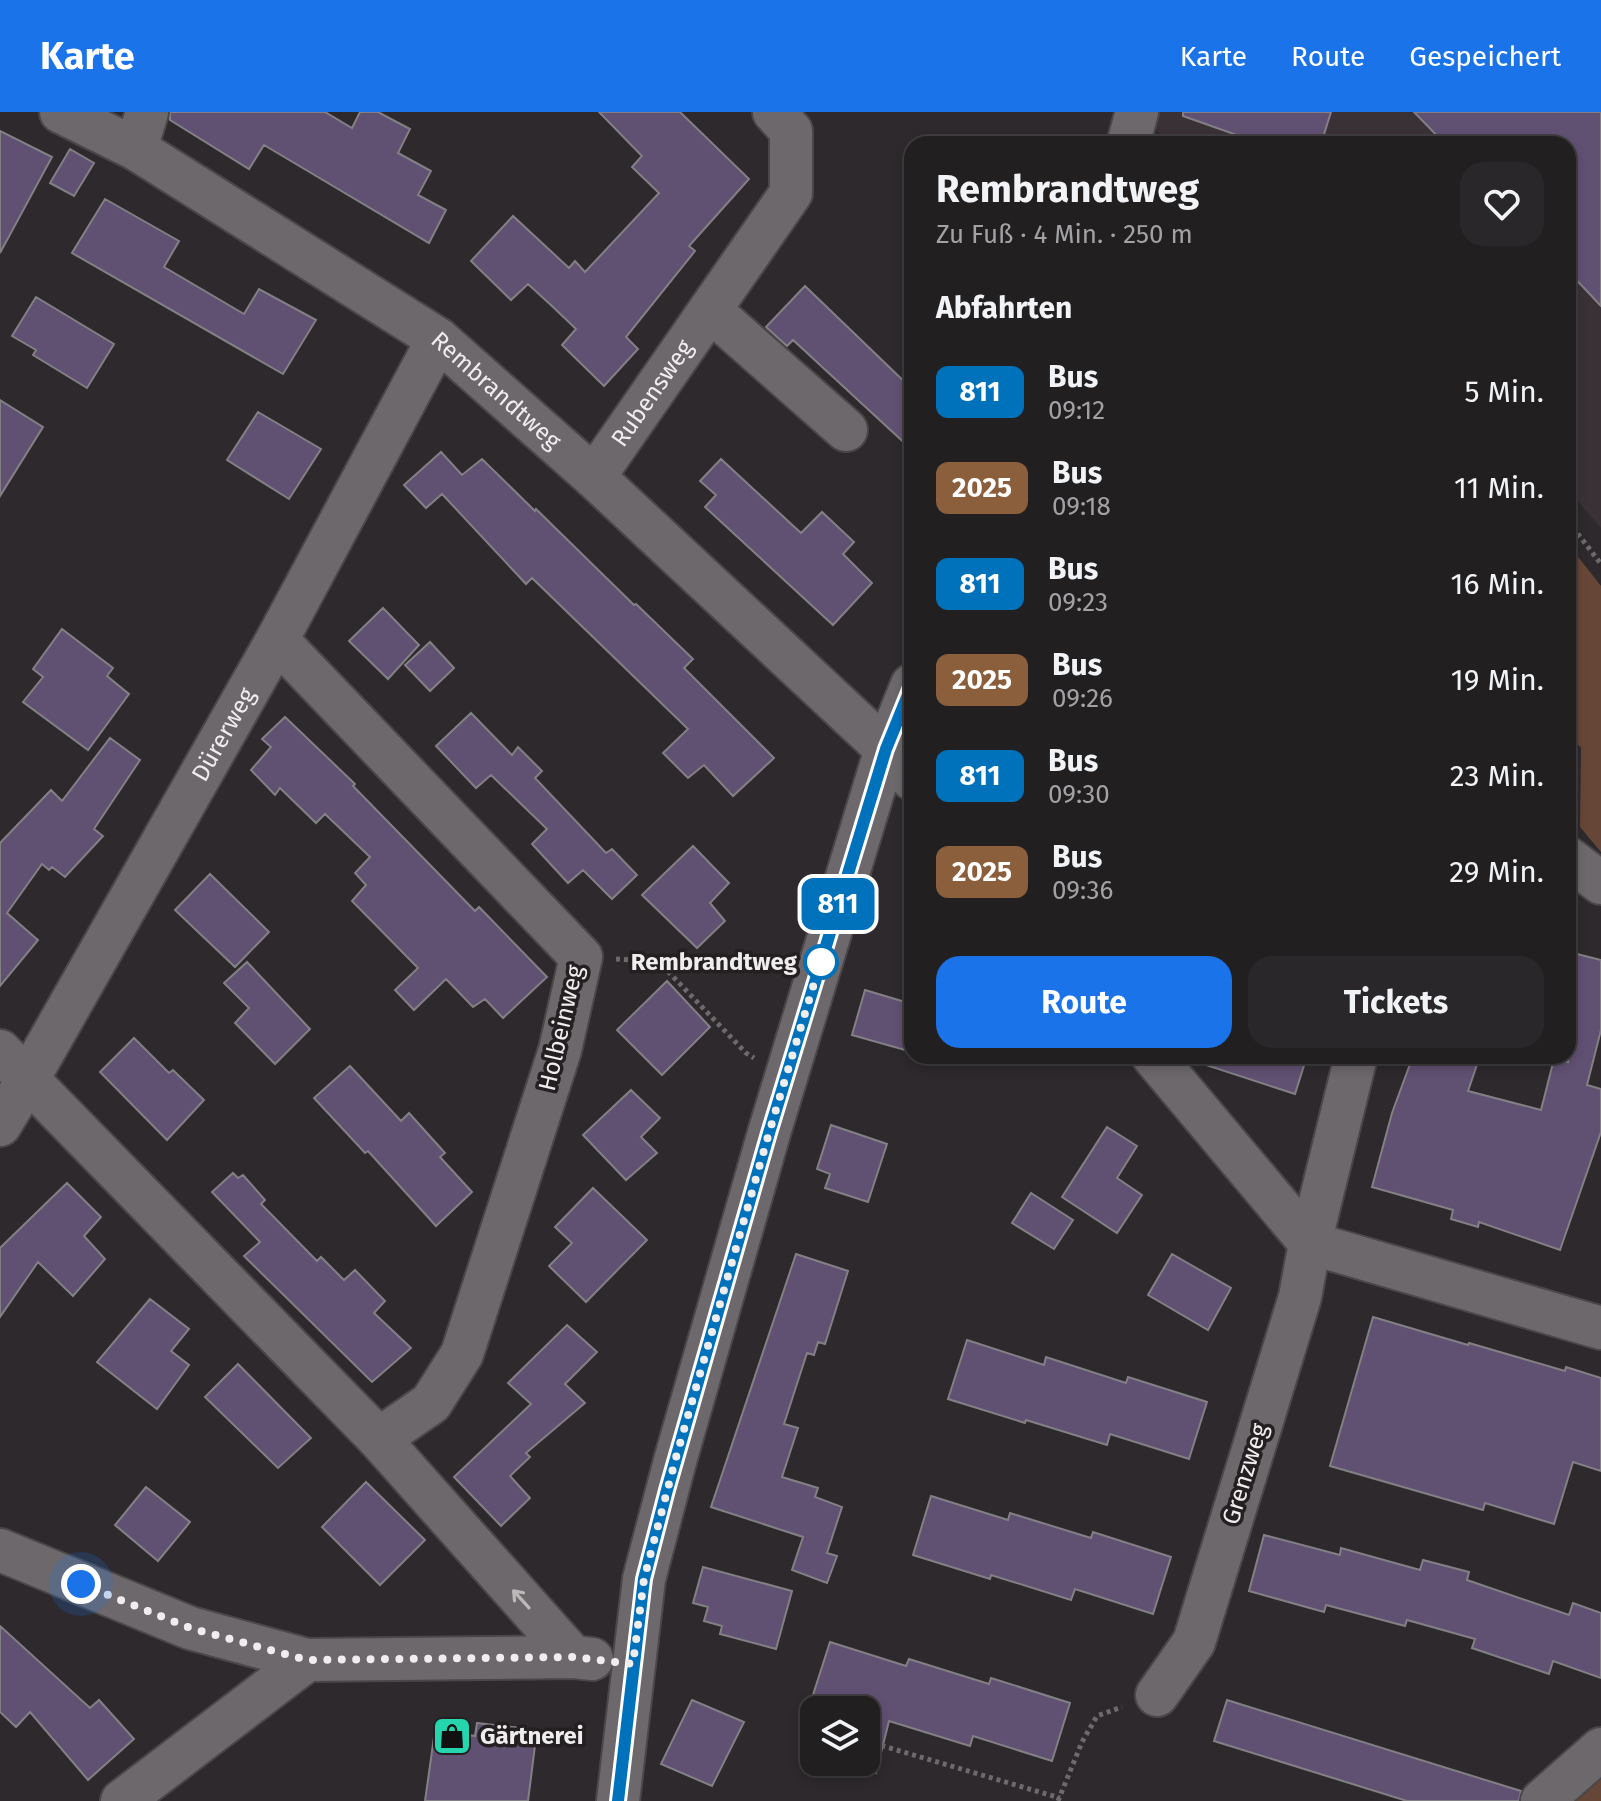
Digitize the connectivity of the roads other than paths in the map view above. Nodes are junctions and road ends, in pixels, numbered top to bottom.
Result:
1 (61, 112) edge
2 (774, 112) edge
3 (1137, 112) edge
4 (142, 130) edge
5 (1130, 136) edge
6 (710, 310) junction
7 (438, 339) junction
8 (846, 430) dead end
9 (594, 477) junction
10 (277, 640) junction
11 (904, 734) edge
12 (899, 764) edge
13 (1576, 864) edge
14 (1601, 883) edge
15 (1160, 1064) edge
16 (1354, 1064) edge
17 (14, 1065) edge
18 (0, 1125) edge
19 (1310, 1243) junction
20 (1601, 1328) edge
21 (379, 1439) junction
22 (0, 1550) edge
23 (573, 1657) junction
24 (307, 1660) junction
25 (633, 1664) junction
26 (1157, 1695) road end
27 (1601, 1749) edge
28 (122, 1801) edge
29 (618, 1801) edge
30 (1542, 1801) edge

1 - 4 street, Rembrandtweg
2 - 6 street, Rubensweg
3 - 5 street
4 - 7 street, Rembrandtweg
6 - 8 street
6 - 9 street, Rubensweg
7 - 9 street, Rembrandtweg
7 - 10 street, Dürerweg
9 - 12 street, Rembrandtweg
10 - 17 street, Dürerweg
10 - 21 street, Holbeinweg
11 - 12 street
12 - 25 street
13 - 14 street
15 - 19 street
16 - 19 street, Grenzweg
17 - 18 street, Dürerweg
17 - 21 street
19 - 20 street
19 - 26 street, Grenzweg
23 -> 21 street
22 - 24 street
23 - 24 street
23 - 25 street
24 - 28 street
25 - 29 street
27 - 30 street

